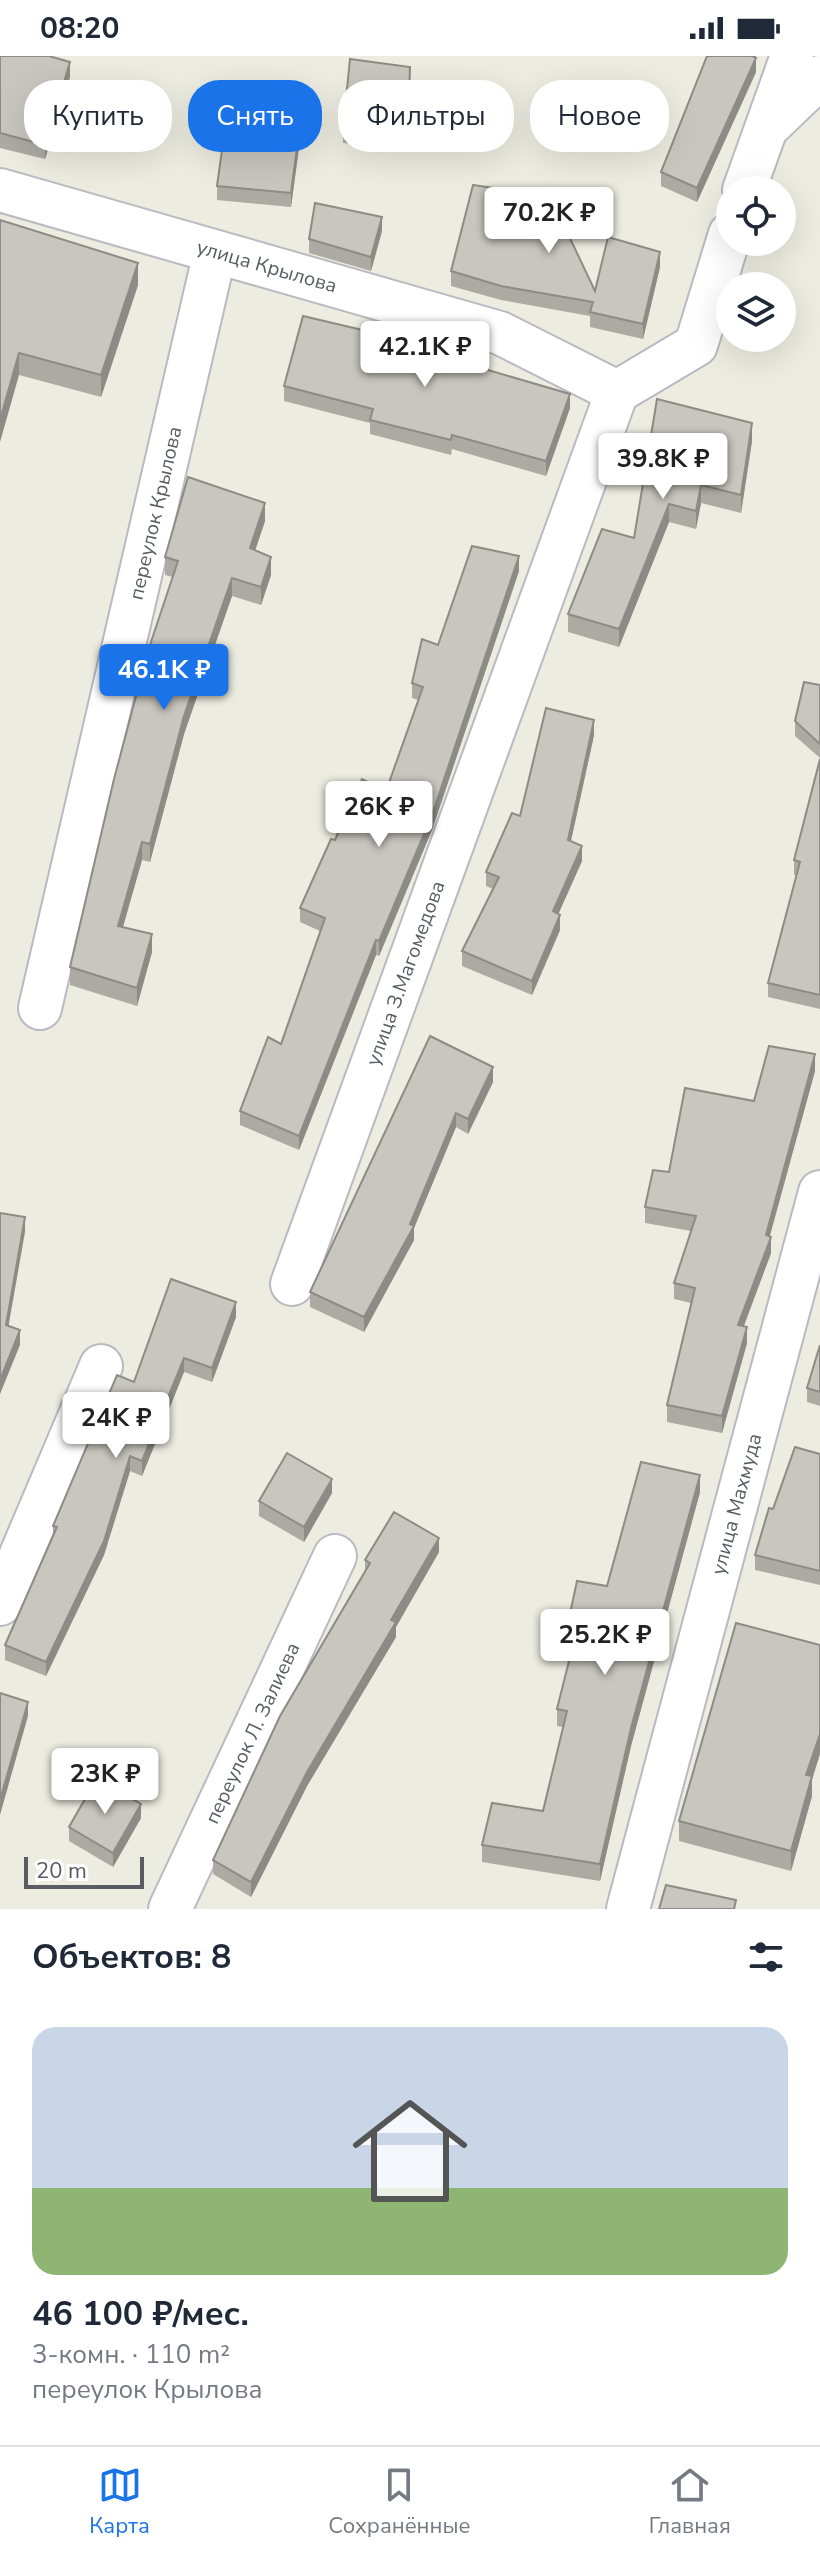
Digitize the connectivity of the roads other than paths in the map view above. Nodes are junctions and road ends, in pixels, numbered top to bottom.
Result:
1 (792, 56) edge
2 (820, 77) edge
3 (766, 129) junction
4 (749, 176) edge
5 (0, 190) edge
6 (215, 252) junction
7 (723, 256) edge
8 (617, 392) junction
9 (40, 1008) dead end
10 (820, 1192) edge
11 (292, 1284) dead end
12 (101, 1366) dead end
13 (335, 1556) dead end
14 (0, 1604) edge
15 (170, 1909) edge
16 (628, 1909) edge

1 - 3 street
2 - 3 street
3 - 4 street
5 - 6 street, улица Крылова
6 - 8 street, улица Крылова
6 - 9 street, переулок Крылова
7 - 8 street
8 - 11 street, улица З.Магомедова
10 - 16 street, улица Махмуда
12 - 14 street
13 - 15 street, переулок Л. Залиева

